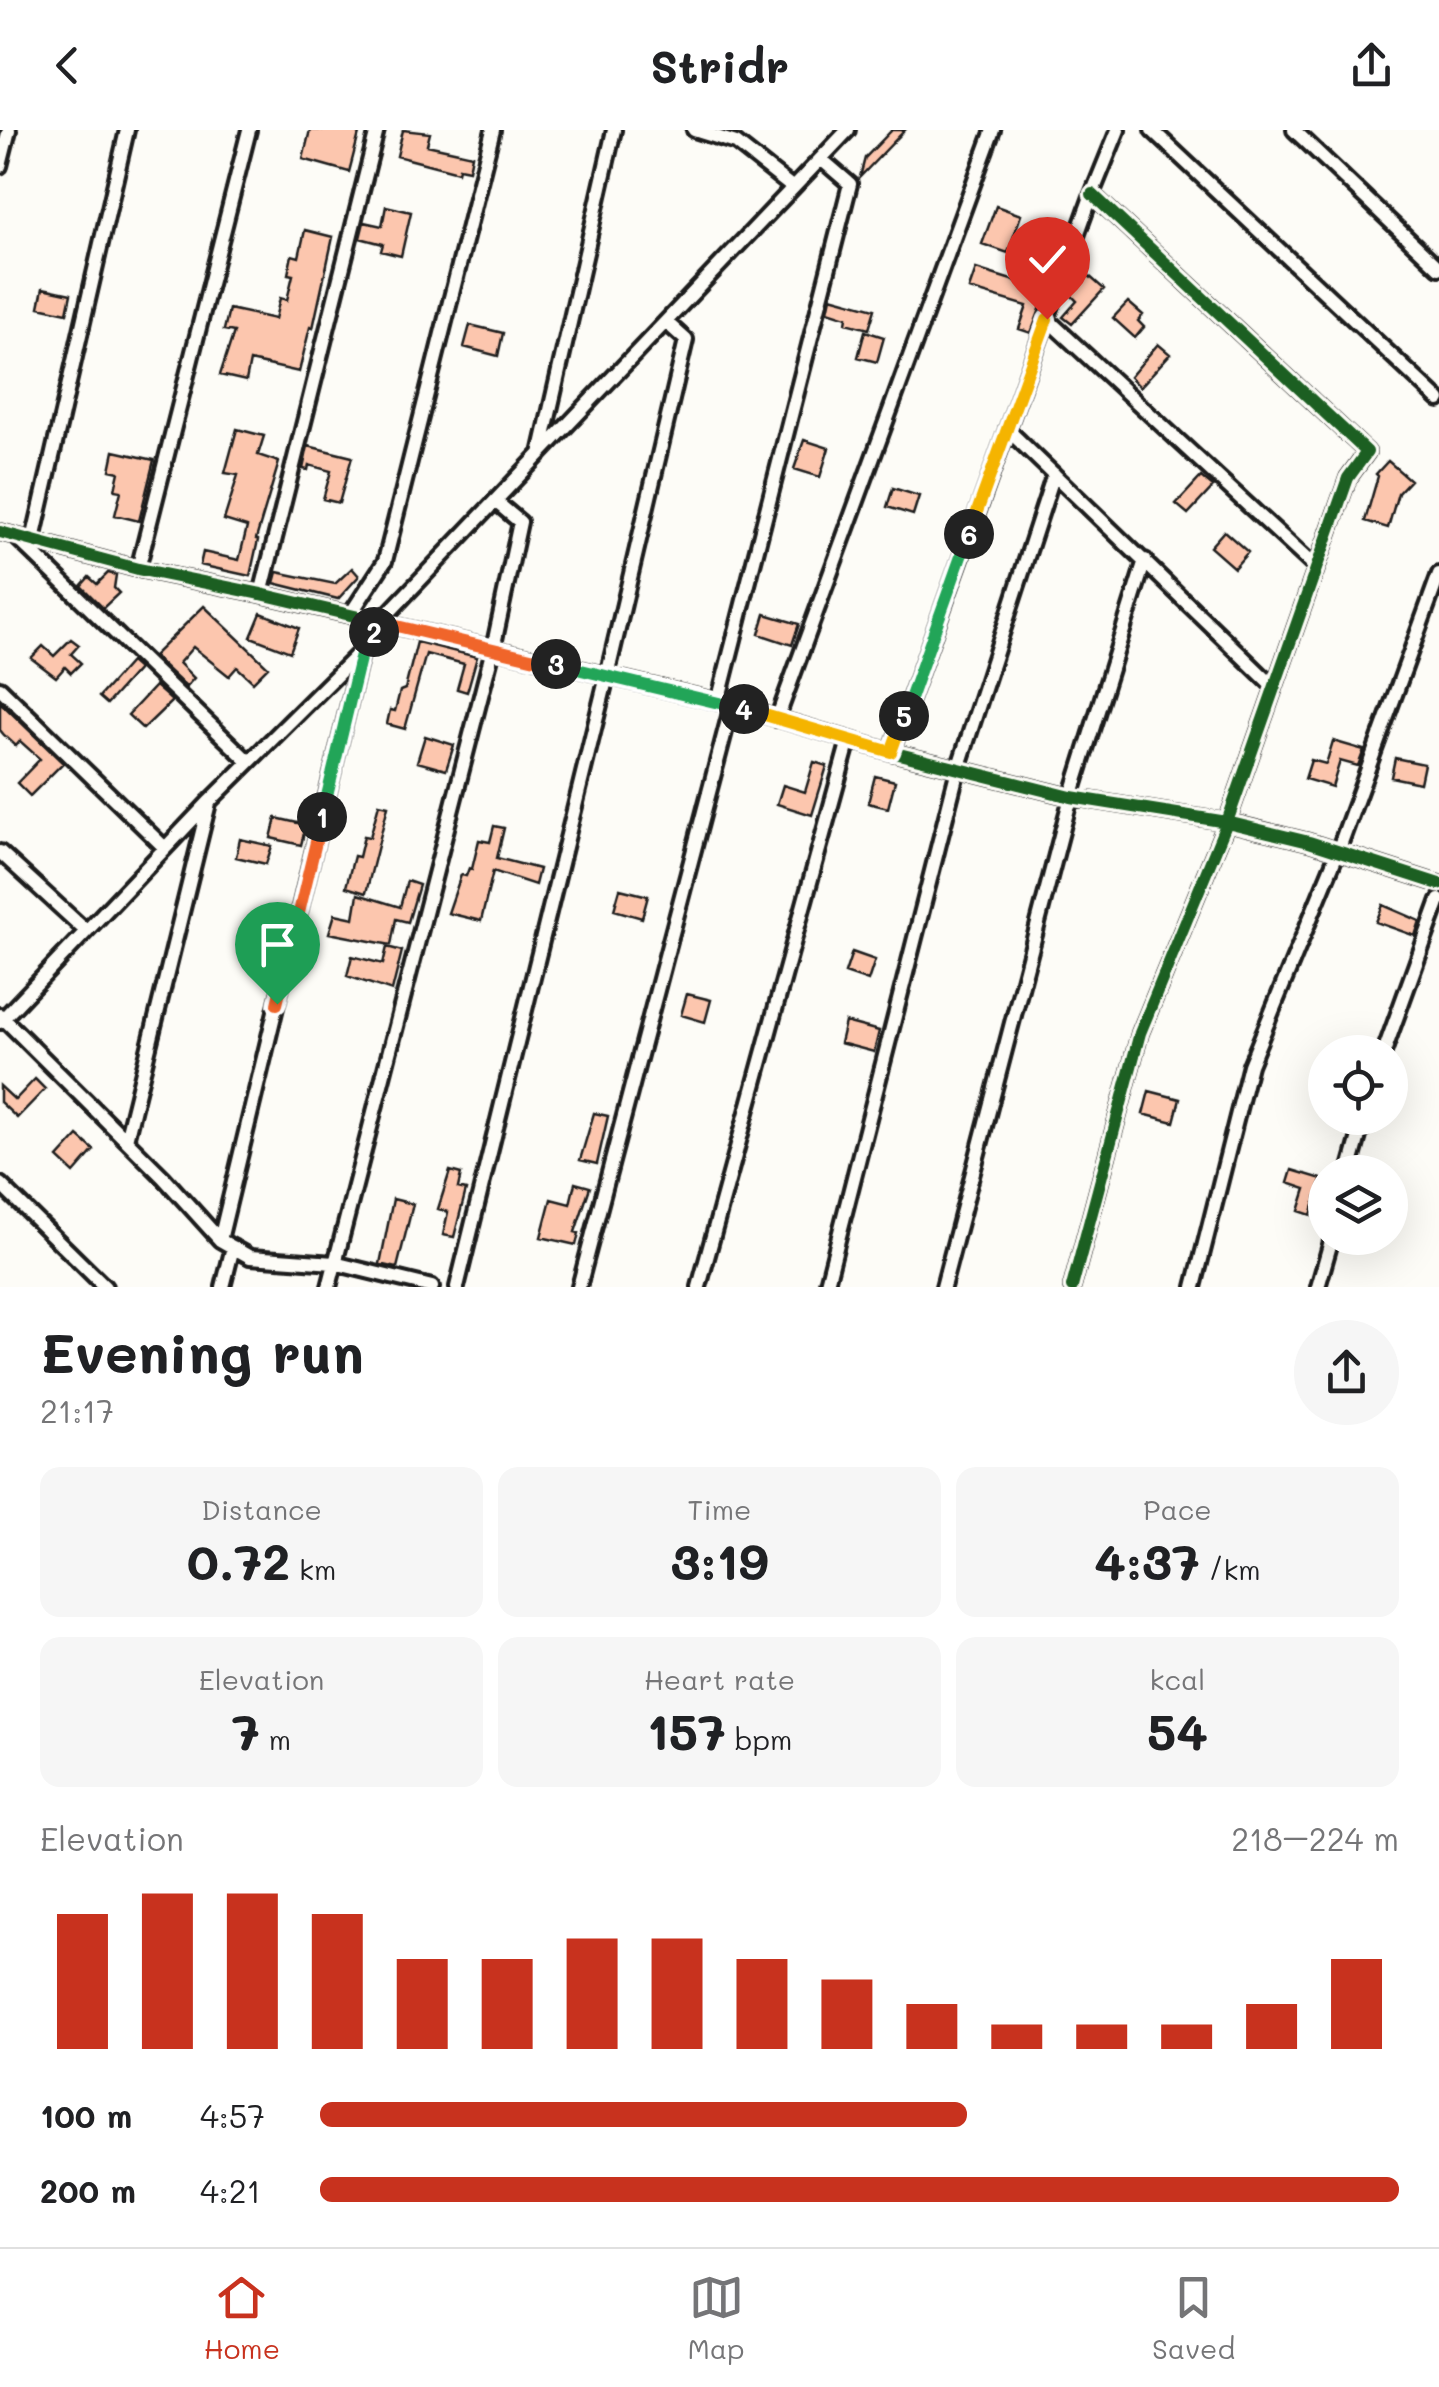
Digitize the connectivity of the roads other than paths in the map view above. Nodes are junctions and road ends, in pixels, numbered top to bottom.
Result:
1 (9, 130) edge
2 (127, 130) edge
3 (248, 130) edge
4 (377, 130) edge
5 (493, 130) edge
6 (614, 130) edge
7 (694, 130) edge
8 (848, 130) edge
9 (993, 130) edge
10 (1118, 130) edge
11 (1152, 130) edge
12 (1294, 130) edge
13 (737, 136) edge
14 (821, 158) junction
15 (0, 166) edge
16 (793, 188) junction
17 (1092, 194) junction
18 (1439, 268) edge
19 (1047, 319) junction
20 (666, 322) junction
21 (1439, 400) edge
22 (1007, 429) junction
23 (540, 454) junction
24 (1054, 474) junction
25 (495, 502) junction
26 (7, 534) edge
27 (33, 540) junction
28 (1145, 560) junction
29 (1316, 568) junction
30 (138, 569) junction
31 (1439, 574) edge
32 (260, 594) junction
33 (350, 615) junction
34 (380, 622) junction
35 (493, 649) junction
36 (362, 650) junction
37 (608, 676) junction
38 (0, 688) edge
39 (1274, 688) junction
40 (725, 704) junction
41 (777, 719) junction
42 (849, 740) junction
43 (891, 752) junction
44 (249, 762) junction
45 (958, 769) junction
46 (1070, 797) junction
47 (210, 801) junction
48 (1227, 822) junction
49 (165, 848) junction
50 (1338, 851) junction
51 (0, 852) edge
52 (1439, 884) edge
53 (1439, 900) edge
54 (86, 932) junction
55 (1, 1018) edge
56 (1390, 1035) edge
57 (126, 1140) junction
58 (0, 1184) edge
59 (227, 1244) junction
60 (1327, 1255) edge
61 (334, 1262) junction
62 (105, 1287) edge
63 (222, 1287) edge
64 (328, 1287) edge
65 (432, 1287) edge
66 (458, 1287) edge
67 (579, 1287) edge
68 (699, 1287) edge
69 (826, 1287) edge
70 (943, 1287) edge
71 (1072, 1287) edge
72 (1194, 1287) edge
73 (1318, 1287) edge

1 - 15 street
2 - 27 street
3 - 30 street
4 - 32 street
5 - 33 street
6 - 23 street
7 - 13 street
8 - 14 street
9 - 41 street
10 - 17 street
11 - 21 street
12 - 18 street
13 - 16 street
14 - 16 street
14 - 40 street
16 - 20 street
17 - 19 street
17 - 29 street
19 - 22 street
19 - 29 street
20 - 23 street
20 - 37 street
22 - 24 street
22 - 43 street
23 - 25 street
24 - 28 street
24 - 45 street
25 - 34 street
25 - 35 street
26 - 27 street
26 - 44 street
27 - 30 street
28 - 39 street
28 - 46 street
29 - 39 street
30 - 32 street
31 - 50 street
32 - 33 street
33 - 34 street
34 - 35 street
34 - 36 street
35 - 37 street
35 - 61 street
36 - 44 street
36 - 59 street
37 - 40 street
37 - 66 street
38 - 49 street
39 - 48 street
40 - 41 street
40 - 67 street
41 - 42 street
42 - 43 street
42 - 68 street
43 - 45 street
44 - 47 street
45 - 46 street
45 - 69 street
46 - 48 street
46 - 70 street
47 - 49 street
47 - 57 street
48 - 50 street
48 - 71 street
49 - 54 street
50 - 52 street
50 - 72 street
51 - 54 street
53 - 56 street
54 - 55 street
55 - 57 street
57 - 59 street
58 - 62 street
59 - 61 street
59 - 63 street
60 - 73 street
61 - 64 street
61 - 65 street

